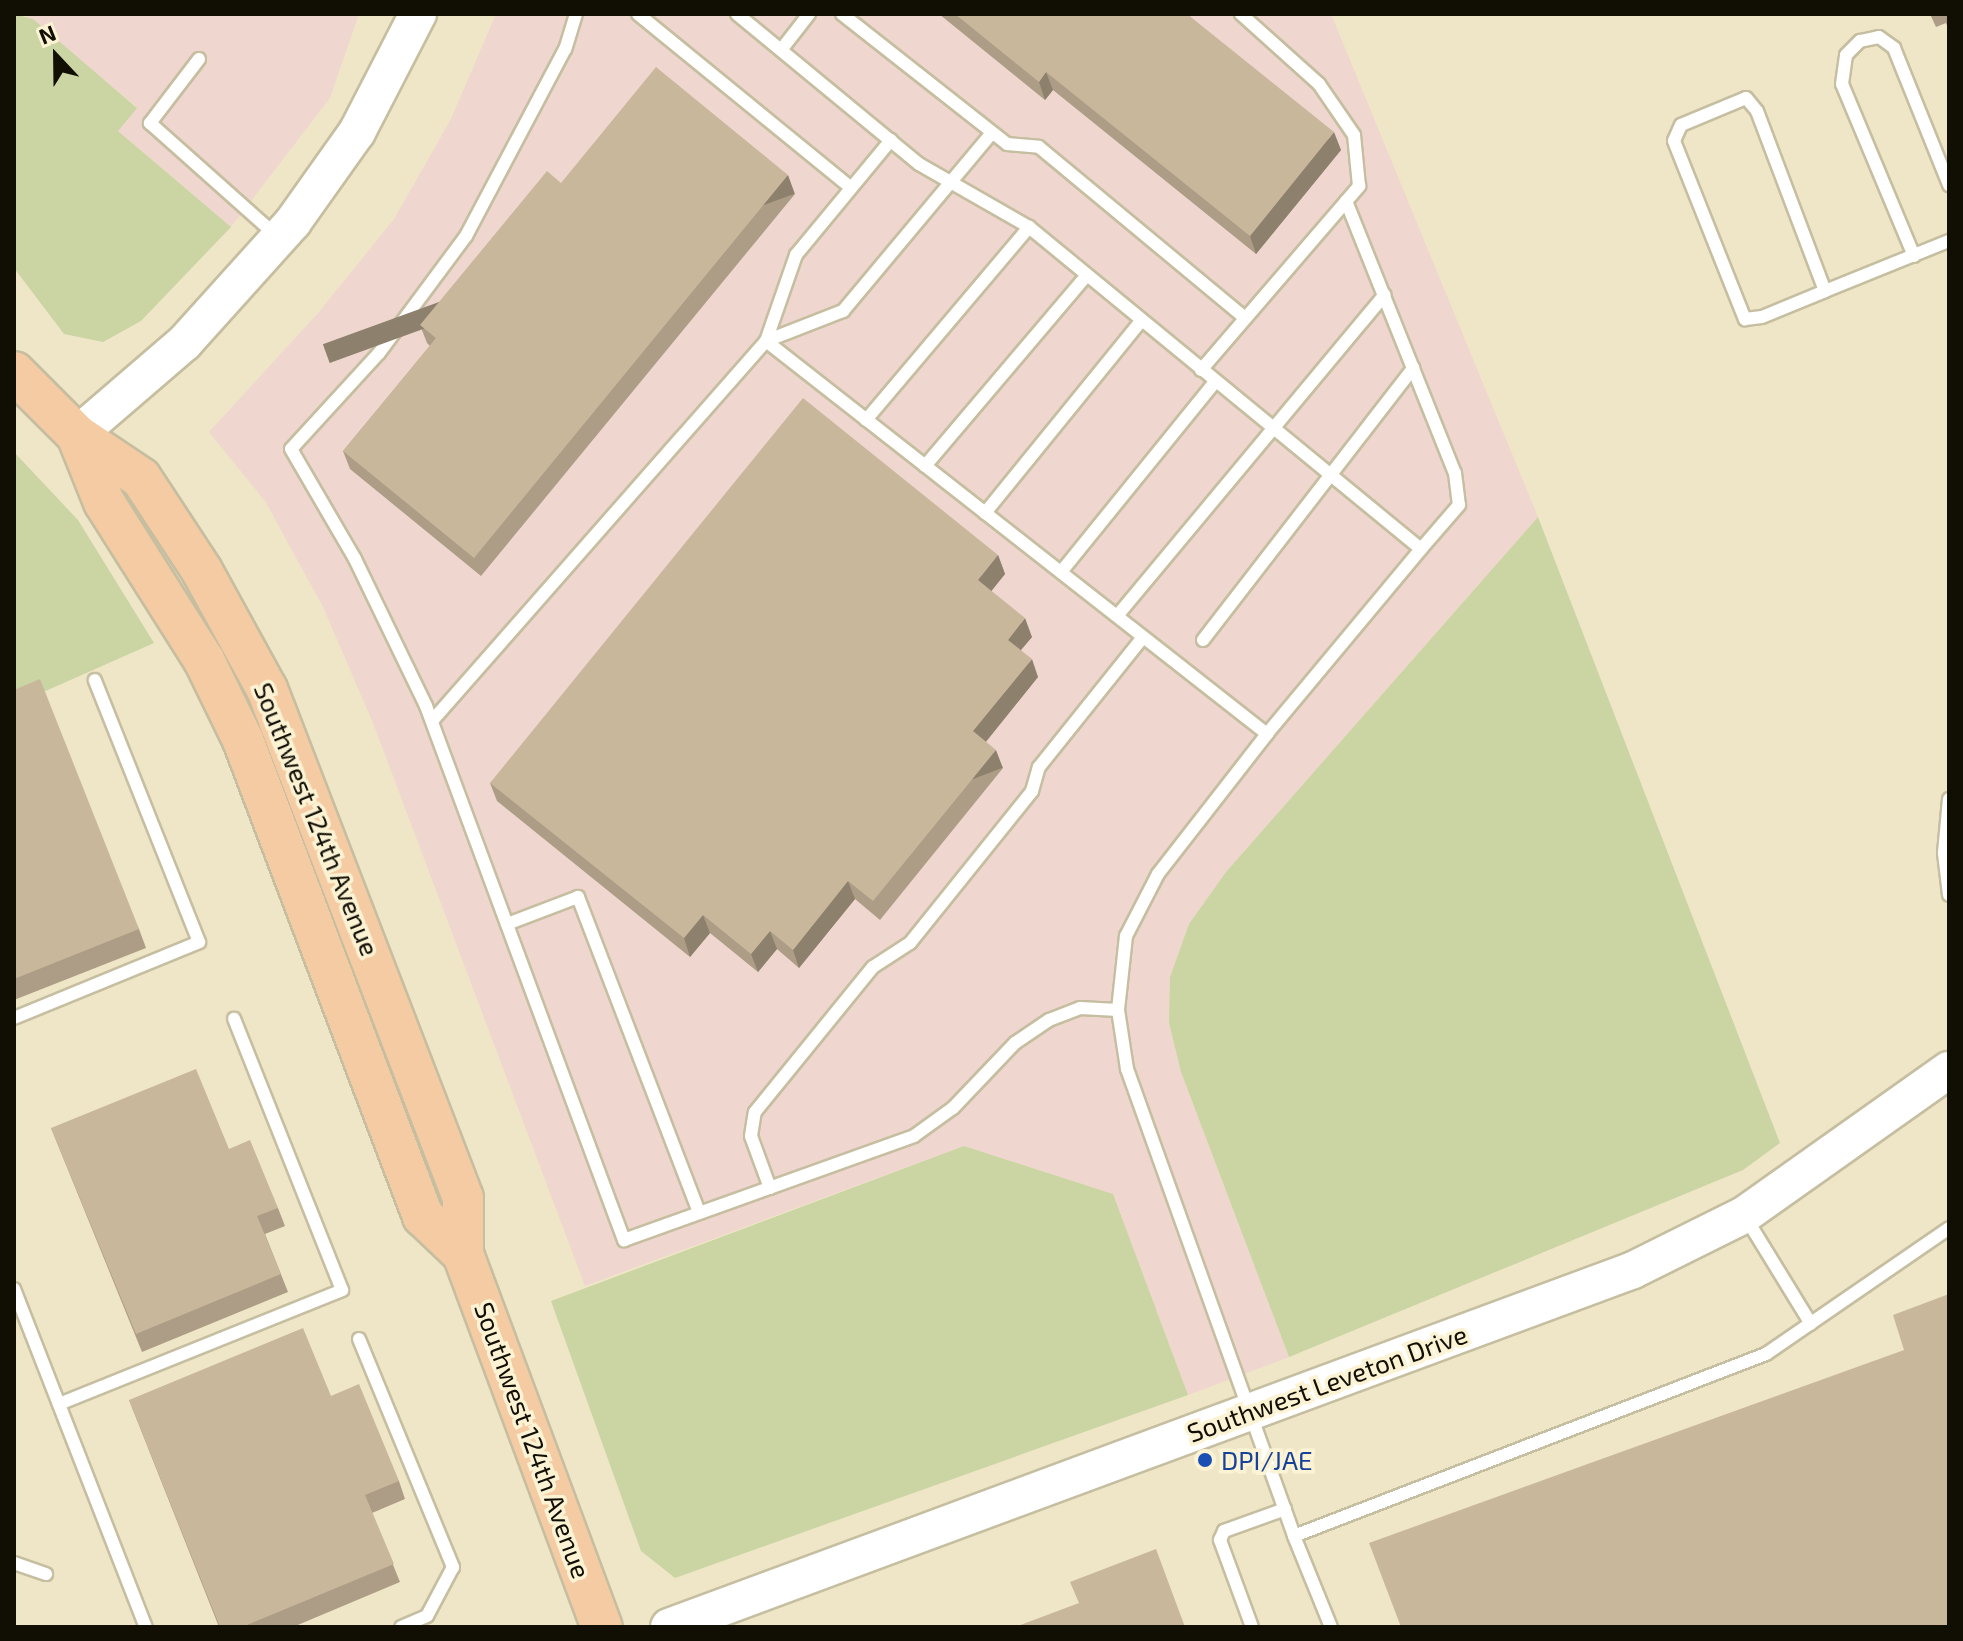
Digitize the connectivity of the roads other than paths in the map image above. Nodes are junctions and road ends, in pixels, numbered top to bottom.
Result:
1 (418, 14) edge
2 (576, 14) edge
3 (638, 14) edge
4 (737, 14) edge
5 (809, 14) edge
6 (842, 14) edge
7 (1241, 14) edge
8 (781, 50) junction
9 (199, 59) dead end
10 (992, 133) junction
11 (891, 140) junction
12 (951, 183) junction
13 (1949, 185) edge
14 (851, 188) junction
15 (1346, 201) junction
16 (1029, 227) junction
17 (280, 239) junction
18 (1949, 241) edge
19 (1914, 256) junction
20 (1086, 276) junction
21 (1825, 291) junction
22 (1384, 295) junction
23 (1245, 318) junction
24 (1141, 321) junction
25 (766, 341) junction
26 (1413, 368) junction
27 (1201, 370) junction
28 (14, 372) edge
29 (1215, 382) junction
30 (866, 420) junction
31 (1273, 428) junction
32 (77, 435) junction
33 (925, 466) junction
34 (1331, 475) junction
35 (985, 513) junction
36 (1421, 549) junction
37 (1061, 572) junction
38 (1117, 616) junction
39 (1143, 637) junction
40 (1203, 640) dead end
41 (95, 680) dead end
42 (432, 721) junction
43 (1267, 734) junction
44 (1949, 799) edge
45 (1949, 895) edge
46 (507, 924) junction
47 (1118, 1010) junction
48 (14, 1018) edge
49 (234, 1019) dead end
50 (1949, 1070) edge
51 (770, 1188) junction
52 (699, 1213) junction
53 (1744, 1215) junction
54 (1949, 1228) edge
55 (14, 1289) edge
56 (1811, 1324) junction
57 (359, 1339) dead end
58 (59, 1404) junction
59 (1251, 1410) junction
60 (1285, 1509) junction
61 (1294, 1536) junction
62 (14, 1563) edge
63 (46, 1574) dead end
64 (146, 1627) edge
65 (401, 1627) edge
66 (602, 1627) edge
67 (669, 1627) edge
68 (1252, 1627) edge
69 (1331, 1627) edge

1 - 17 street
2 - 42 lane
3 - 14 lane
4 - 8 lane
5 - 8 lane
6 - 10 lane
7 - 15 lane
8 - 11 lane
9 - 17 lane
10 - 12 lane
10 - 23 lane
11 - 12 lane
11 - 14 lane
12 - 16 lane
12 - 25 lane
13 - 19 lane
14 - 25 lane
15 - 22 lane
15 - 23 lane
16 - 20 lane
16 - 30 lane
17 - 32 street
18 - 19 lane
19 - 21 lane
20 - 24 lane
20 - 33 lane
21 - 21 lane
22 - 26 lane
22 - 31 lane
23 - 27 lane
24 - 27 lane
24 - 35 lane
25 - 30 lane
25 - 42 lane
26 - 34 lane
26 - 36 lane
27 - 29 lane
28 - 32 main road, Southwest 124th Avenue
29 - 31 lane
29 - 37 lane
30 - 33 lane
31 - 34 lane
31 - 38 lane
32 - 66 main road, Southwest 124th Avenue
33 - 35 lane
34 - 36 lane
34 - 40 lane
35 - 37 lane
36 - 43 lane
37 - 38 lane
38 - 39 lane
39 - 43 lane
39 - 51 lane
41 - 48 lane
42 - 46 lane
43 - 47 lane
44 - 45 lane
46 - 52 lane
46 - 52 lane
47 - 51 lane
47 - 59 lane
49 - 58 lane
50 - 53 street, Southwest Leveton Drive
51 - 52 lane
53 - 56 lane
53 - 59 street, Southwest Leveton Drive
54 - 56 lane
55 - 58 lane
56 - 61 lane
57 - 65 lane
58 - 64 lane
59 - 60 lane
59 - 67 street, Southwest Leveton Drive
60 - 61 lane
60 - 68 lane
61 - 69 lane
62 - 63 lane

